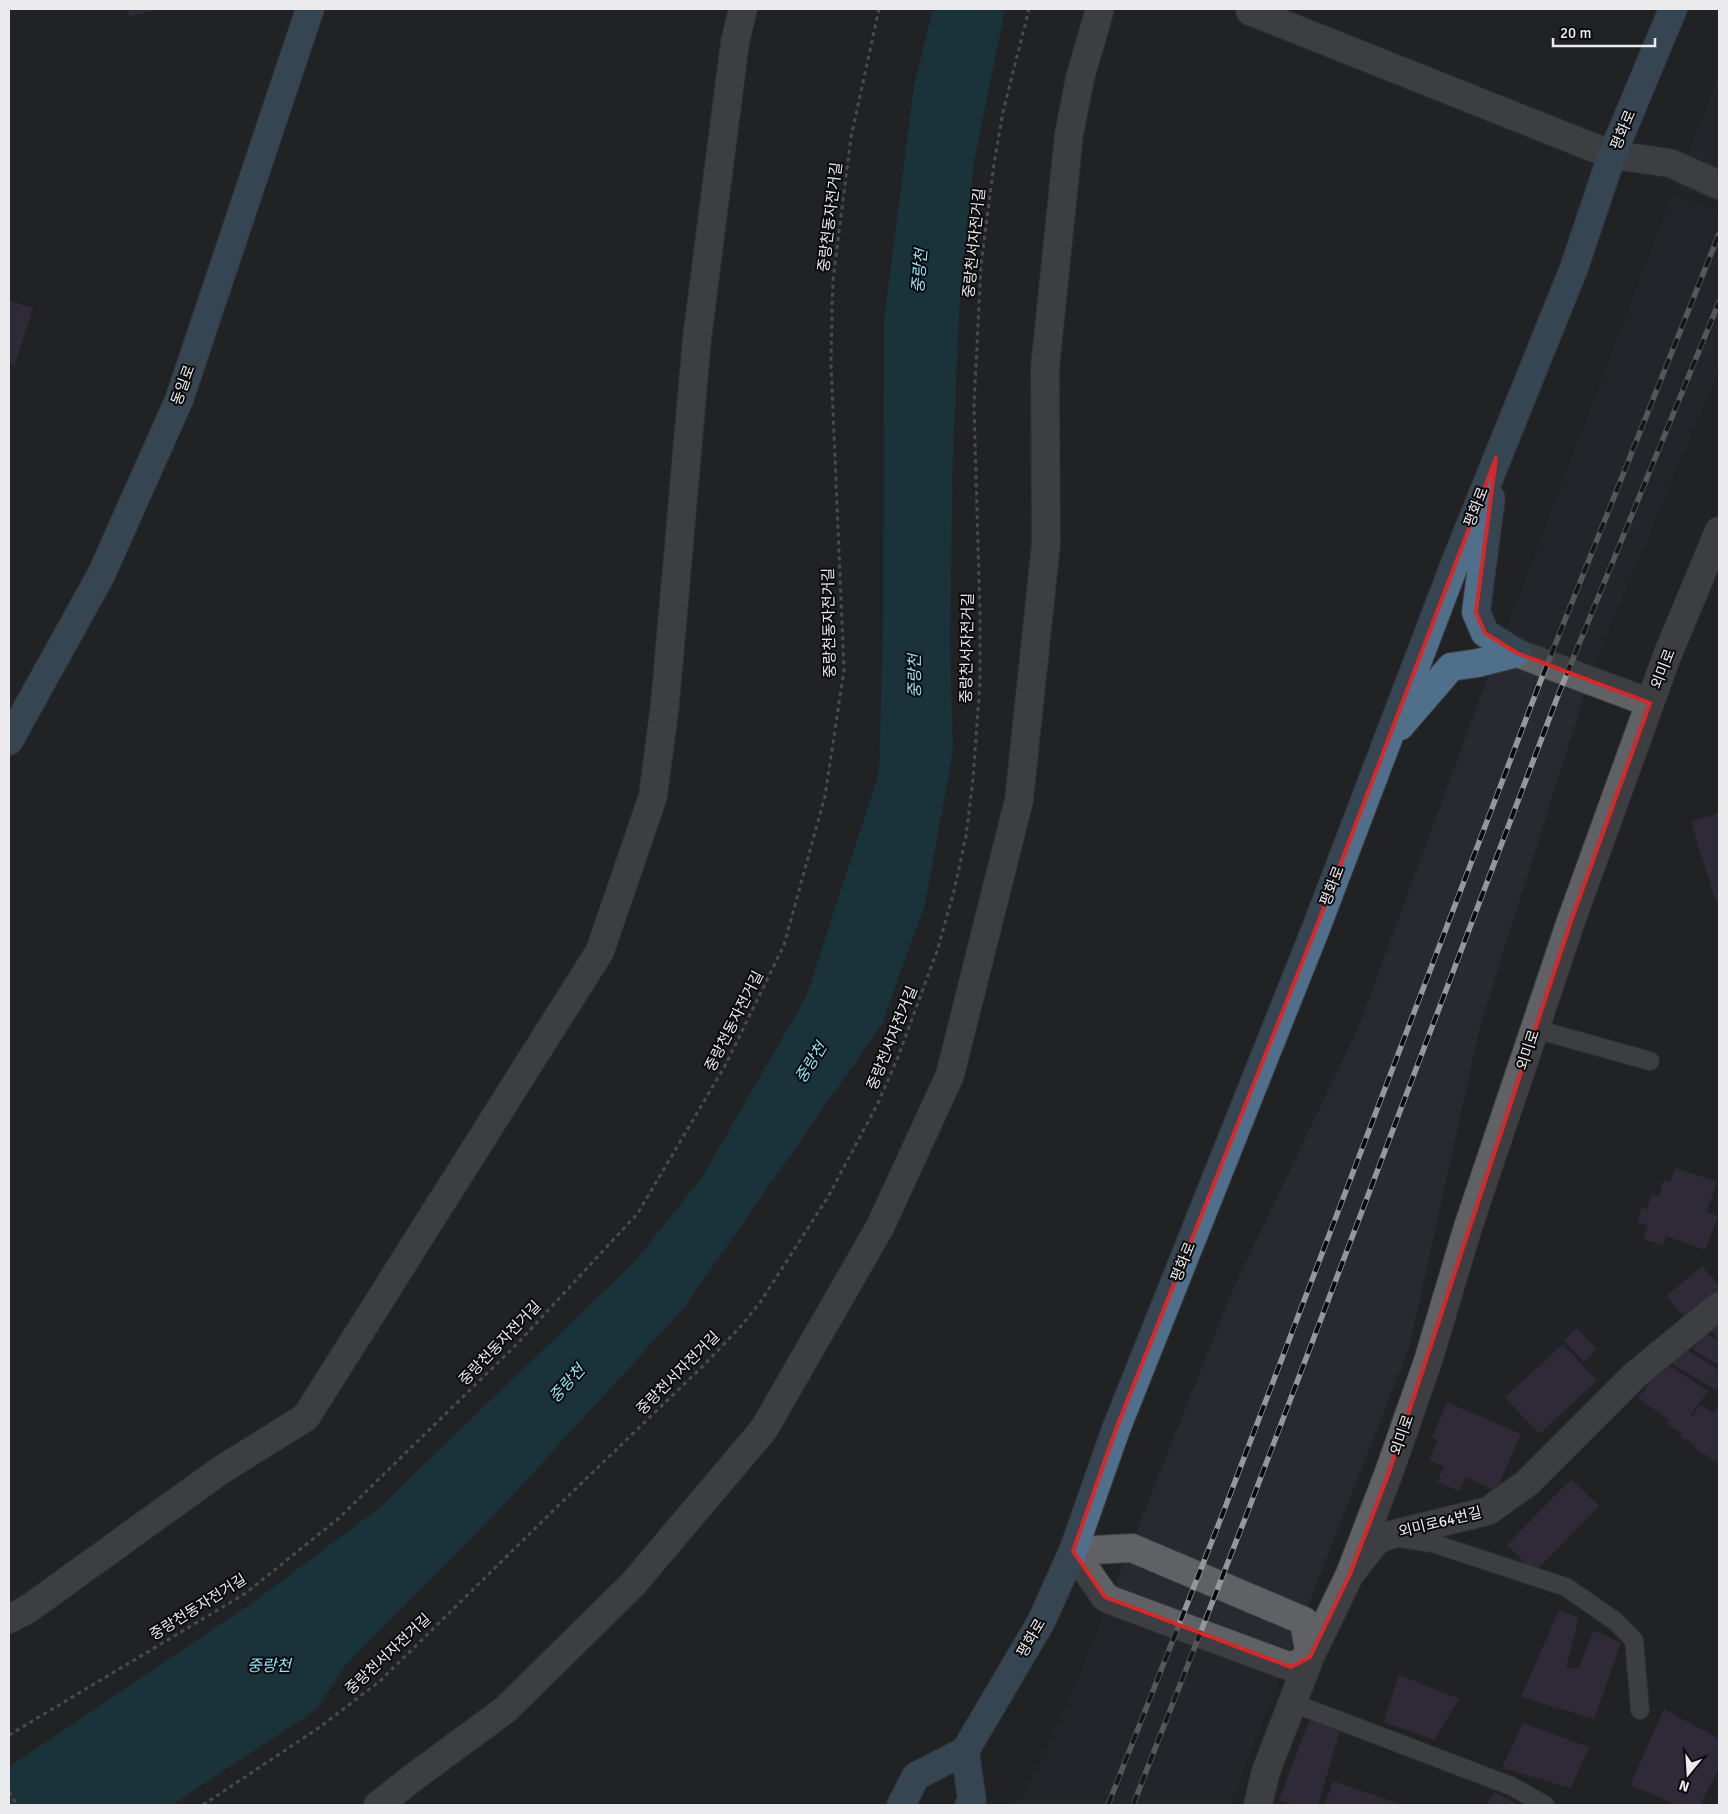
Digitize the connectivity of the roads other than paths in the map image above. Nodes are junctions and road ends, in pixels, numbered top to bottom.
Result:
1 (310, 9) edge
2 (743, 9) edge
3 (1100, 9) edge
4 (1673, 9) edge
5 (1250, 12) dead end
6 (1612, 155) junction
7 (1719, 185) edge
8 (1496, 458) junction
9 (1719, 531) edge
10 (1517, 653) junction
11 (1650, 703) junction
12 (1389, 738) junction
13 (9, 741) edge
14 (1535, 1029) junction
15 (1650, 1061) dead end
16 (1719, 1306) edge
17 (1386, 1536) junction
18 (1073, 1551) junction
19 (1350, 1574) junction
20 (9, 1619) edge
21 (1310, 1657) junction
22 (1293, 1703) junction
23 (1640, 1710) dead end
24 (965, 1750) junction
25 (378, 1805) edge
26 (901, 1805) edge
27 (969, 1805) edge
28 (1258, 1805) edge
29 (1545, 1805) edge

1 - 13 main road, 동일로
2 - 20 street
3 - 25 street
4 - 6 main road, 평화로
5 - 6 street
6 - 7 street
6 - 8 main road, 평화로
8 - 10 main road
8 - 12 main road, 평화로
9 - 11 street, 외미로
10 - 11 street
10 - 12 main road
11 - 14 street, 외미로
12 - 18 main road, 평화로
14 - 15 lane
14 - 19 street, 외미로
16 - 17 street, 외미로64번길
17 - 19 street, 외미로64번길
17 - 23 lane
18 - 21 street
18 - 21 street
18 - 24 main road, 평화로
19 - 21 street, 외미로64번길
21 - 22 street, 외미로64번길
22 - 28 street, 외미로64번길
22 - 29 lane
24 - 26 main road
24 - 27 main road

